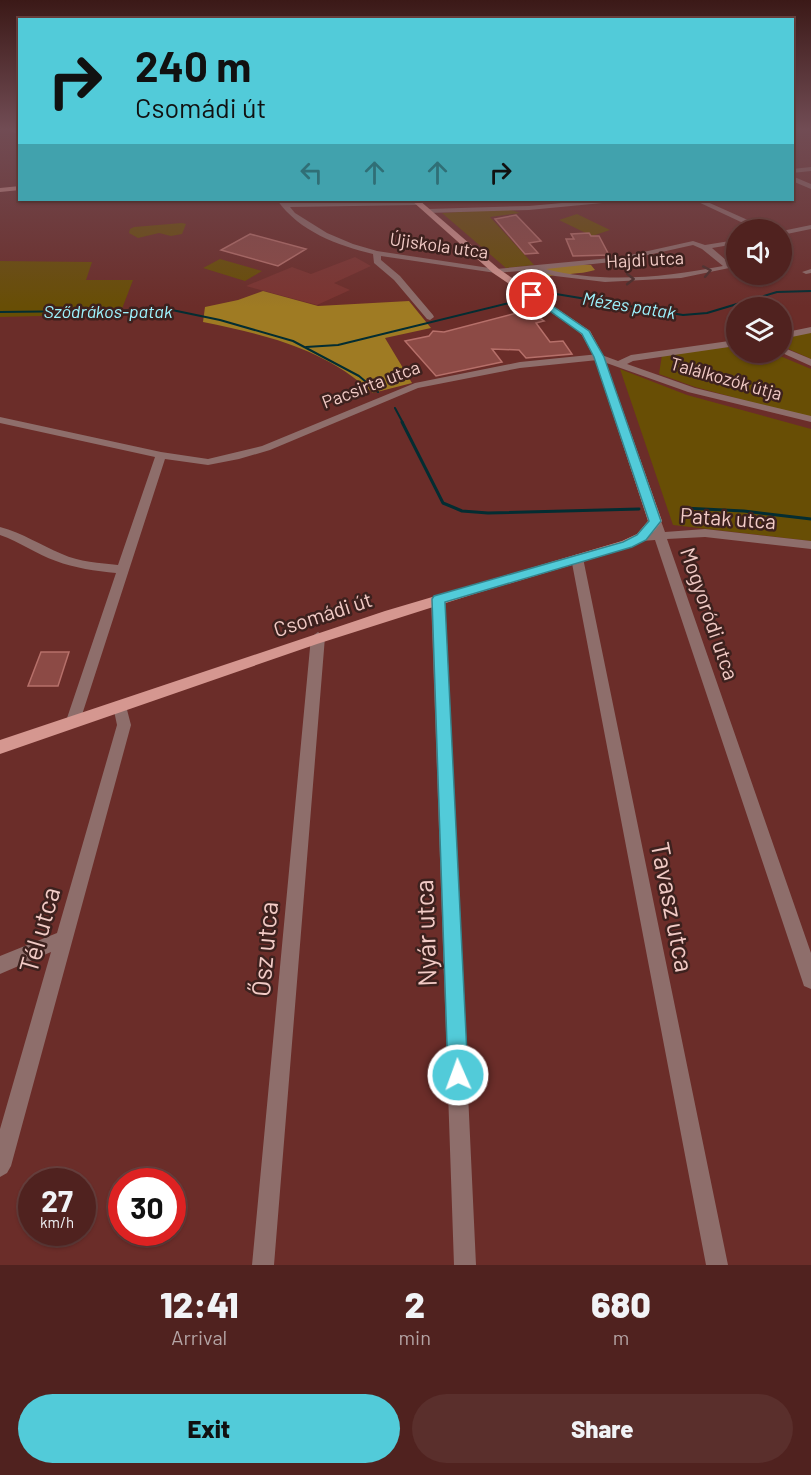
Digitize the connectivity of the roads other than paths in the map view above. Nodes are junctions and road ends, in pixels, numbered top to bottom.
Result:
1 (417, 201) edge
2 (506, 201) edge
3 (602, 201) edge
4 (700, 201) edge
5 (284, 202) edge
6 (499, 208) junction
7 (428, 211) junction
8 (741, 219) edge
9 (811, 227) edge
10 (792, 231) edge
11 (726, 244) edge
12 (705, 248) junction
13 (377, 253) junction
14 (531, 267) junction
15 (496, 271) junction
16 (430, 318) dead end
17 (811, 330) edge
18 (792, 334) edge
19 (726, 344) edge
20 (792, 354) edge
21 (602, 357) junction
22 (621, 363) junction
23 (811, 363) edge
24 (0, 420) edge
25 (811, 420) edge
26 (161, 455) junction
27 (657, 528) junction
28 (0, 531) edge
29 (811, 545) edge
30 (577, 558) junction
31 (122, 569) junction
32 (438, 599) junction
33 (318, 638) junction
34 (120, 706) junction
35 (73, 721) junction
36 (0, 746) edge
37 (64, 938) junction
38 (0, 965) edge
39 (811, 980) edge
40 (0, 1166) edge
41 (263, 1265) edge
42 (465, 1265) edge
43 (717, 1265) edge

1 - 5 street
1 - 7 main road, Mogyoródi utca
2 - 6 street
3 - 6 street
4 - 8 street
5 - 13 street, Újiskola utca
6 - 7 street
7 - 15 main road, Mogyoródi utca
9 - 10 street
11 - 12 street, Hajdi utca
12 - 14 street, Hajdi utca
14 -> 12 street, Hajdi utca
13 - 15 street, Újiskola utca
13 - 16 street, Újiskola utca
14 - 15 street, Hajdi utca
15 - 21 main road, Mogyoródi utca
17 - 18 street
19 - 22 street
20 - 23 street
21 - 22 street, Találkozók útja
21 - 26 street, Pacsirta utca
21 - 27 main road, Mogyoródi utca
22 - 25 street, Találkozók útja
24 - 26 street, Pacsirta utca
26 - 31 street
27 - 29 street, Patak utca
27 - 30 main road, Csomádi út
27 - 39 street, Mogyoródi utca
28 - 31 street
30 - 32 main road, Csomádi út
30 - 43 street, Tavasz utca
31 - 35 street
32 - 33 main road, Csomádi út
32 - 42 street, Nyár utca
33 - 34 main road, Csomádi út
33 - 41 street, Ősz utca
34 - 35 main road, Csomádi út
34 - 37 street, Tél utca
35 - 36 main road, Csomádi út
37 - 38 street
37 - 40 street, Tél utca

